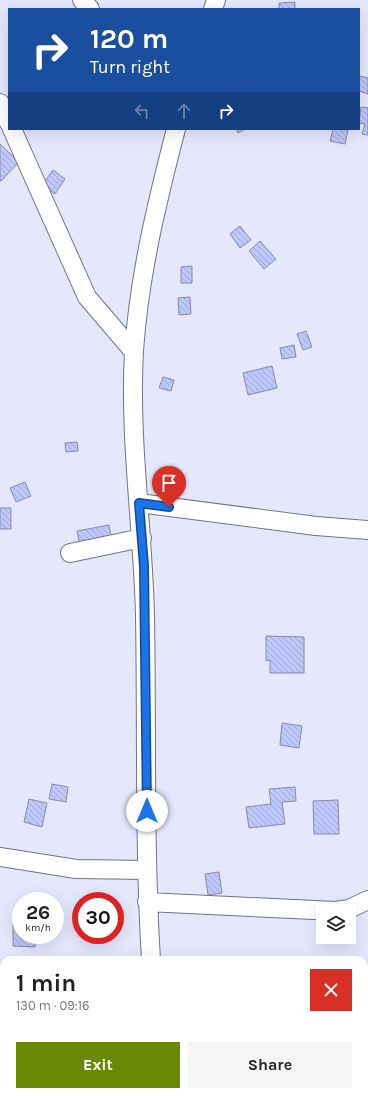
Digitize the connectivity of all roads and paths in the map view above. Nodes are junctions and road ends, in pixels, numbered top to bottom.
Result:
1 (82, 0) edge
2 (89, 8) edge
3 (0, 103) edge
4 (8, 121) edge
5 (12, 130) edge
6 (176, 130) edge
7 (134, 352) junction
8 (139, 503) junction
9 (368, 530) edge
10 (142, 538) junction
11 (70, 553) dead end
12 (0, 857) edge
13 (147, 870) junction
14 (368, 900) edge
15 (147, 902) junction
16 (151, 956) edge

1 - 2 street
3 - 4 street
5 - 7 street
6 - 7 street
7 - 8 street
8 - 9 street
8 - 10 street
10 - 11 street
10 - 13 street
12 - 13 street
13 - 15 street
14 - 15 street
15 - 16 street

